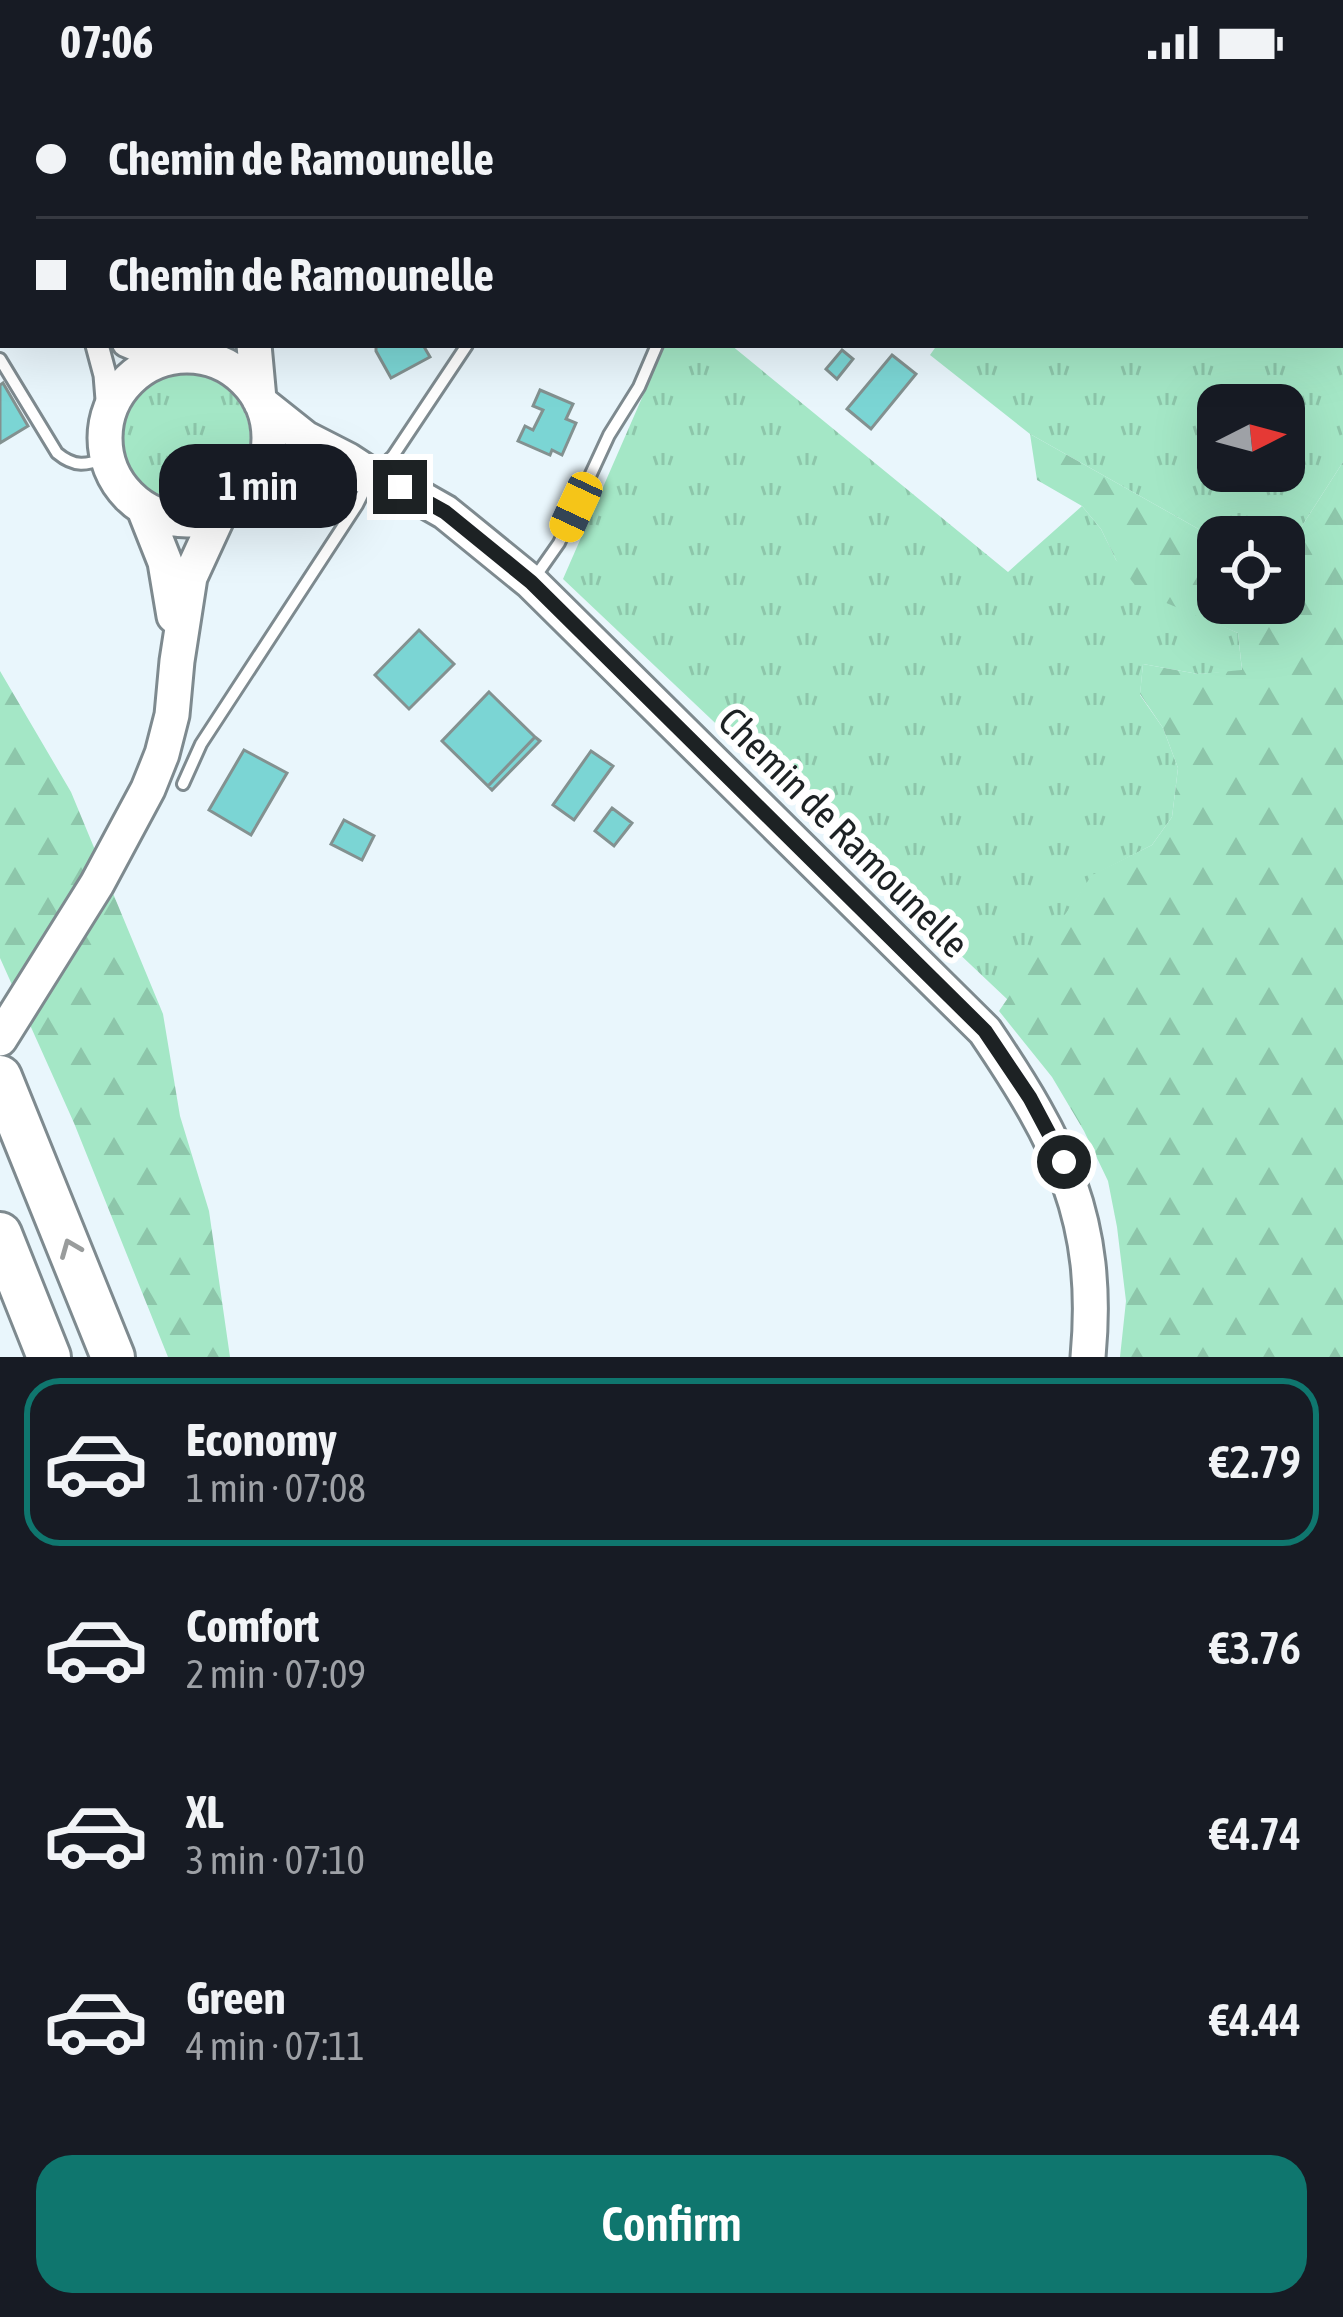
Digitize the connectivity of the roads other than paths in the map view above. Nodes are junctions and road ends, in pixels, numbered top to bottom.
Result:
1 (98, 348) edge
2 (131, 348) edge
3 (254, 348) edge
4 (465, 348) edge
5 (656, 348) edge
6 (187, 353) edge
7 (0, 359) edge
8 (260, 401) junction
9 (108, 412) junction
10 (107, 458) junction
11 (371, 476) junction
12 (250, 491) junction
13 (144, 509) junction
14 (219, 514) junction
15 (531, 582) junction
16 (177, 661) junction
17 (183, 784) dead end
18 (0, 1039) edge
19 (0, 1077) edge
20 (0, 1234) edge
21 (49, 1357) edge
22 (113, 1357) edge
23 (1088, 1357) edge

1 - 9 street
2 - 6 street
3 - 8 street
4 - 11 lane
5 - 15 lane
6 - 8 street
6 - 9 street
7 - 10 lane
8 - 11 street, Chemin de Ramounelle
8 - 12 street
9 - 10 street
10 - 13 street
11 - 12 street, Chemin de Ramounelle
11 - 15 street, Chemin de Ramounelle
11 - 17 lane
12 - 14 street
13 - 14 street
13 - 16 street
14 - 16 street
15 - 23 street, Chemin de Ramounelle
16 - 18 street
22 -> 19 highway
20 - 21 highway

